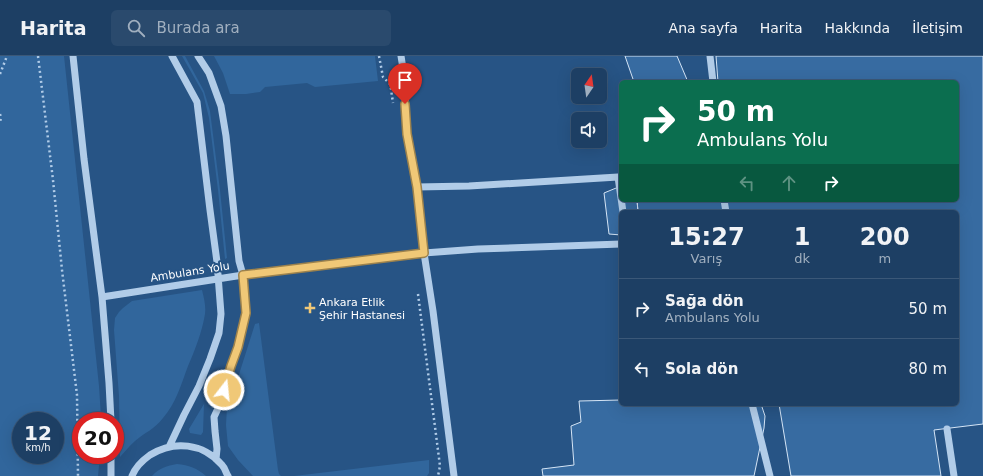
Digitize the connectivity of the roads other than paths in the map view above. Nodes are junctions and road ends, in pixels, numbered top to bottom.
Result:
1 (73, 56) edge
2 (172, 56) edge
3 (198, 56) edge
4 (401, 56) edge
5 (710, 56) edge
6 (712, 80) edge
7 (619, 184) edge
8 (417, 187) junction
9 (619, 244) edge
10 (424, 253) junction
11 (243, 275) junction
12 (219, 279) junction
13 (102, 297) junction
14 (752, 406) edge
15 (111, 412) edge
16 (947, 429) dead end
17 (169, 447) junction
18 (216, 459) junction
19 (111, 464) edge
20 (111, 476) edge
21 (132, 476) edge
22 (228, 476) edge
23 (454, 476) edge
24 (770, 476) edge
25 (954, 476) edge

1 - 13 lane
2 - 12 lane
3 - 11 lane
4 - 8 lane
5 - 6 lane
7 - 8 lane
8 - 10 lane
9 - 10 lane, Ambulans Yolu
10 - 11 lane, Ambulans Yolu
10 - 23 lane
11 - 12 lane, Ambulans Yolu
11 - 18 lane
12 - 13 lane, Ambulans Yolu
12 - 17 lane
13 - 15 lane
14 - 24 lane
16 - 25 lane
17 - 18 lane
17 - 21 lane
18 - 22 lane
19 - 20 lane

